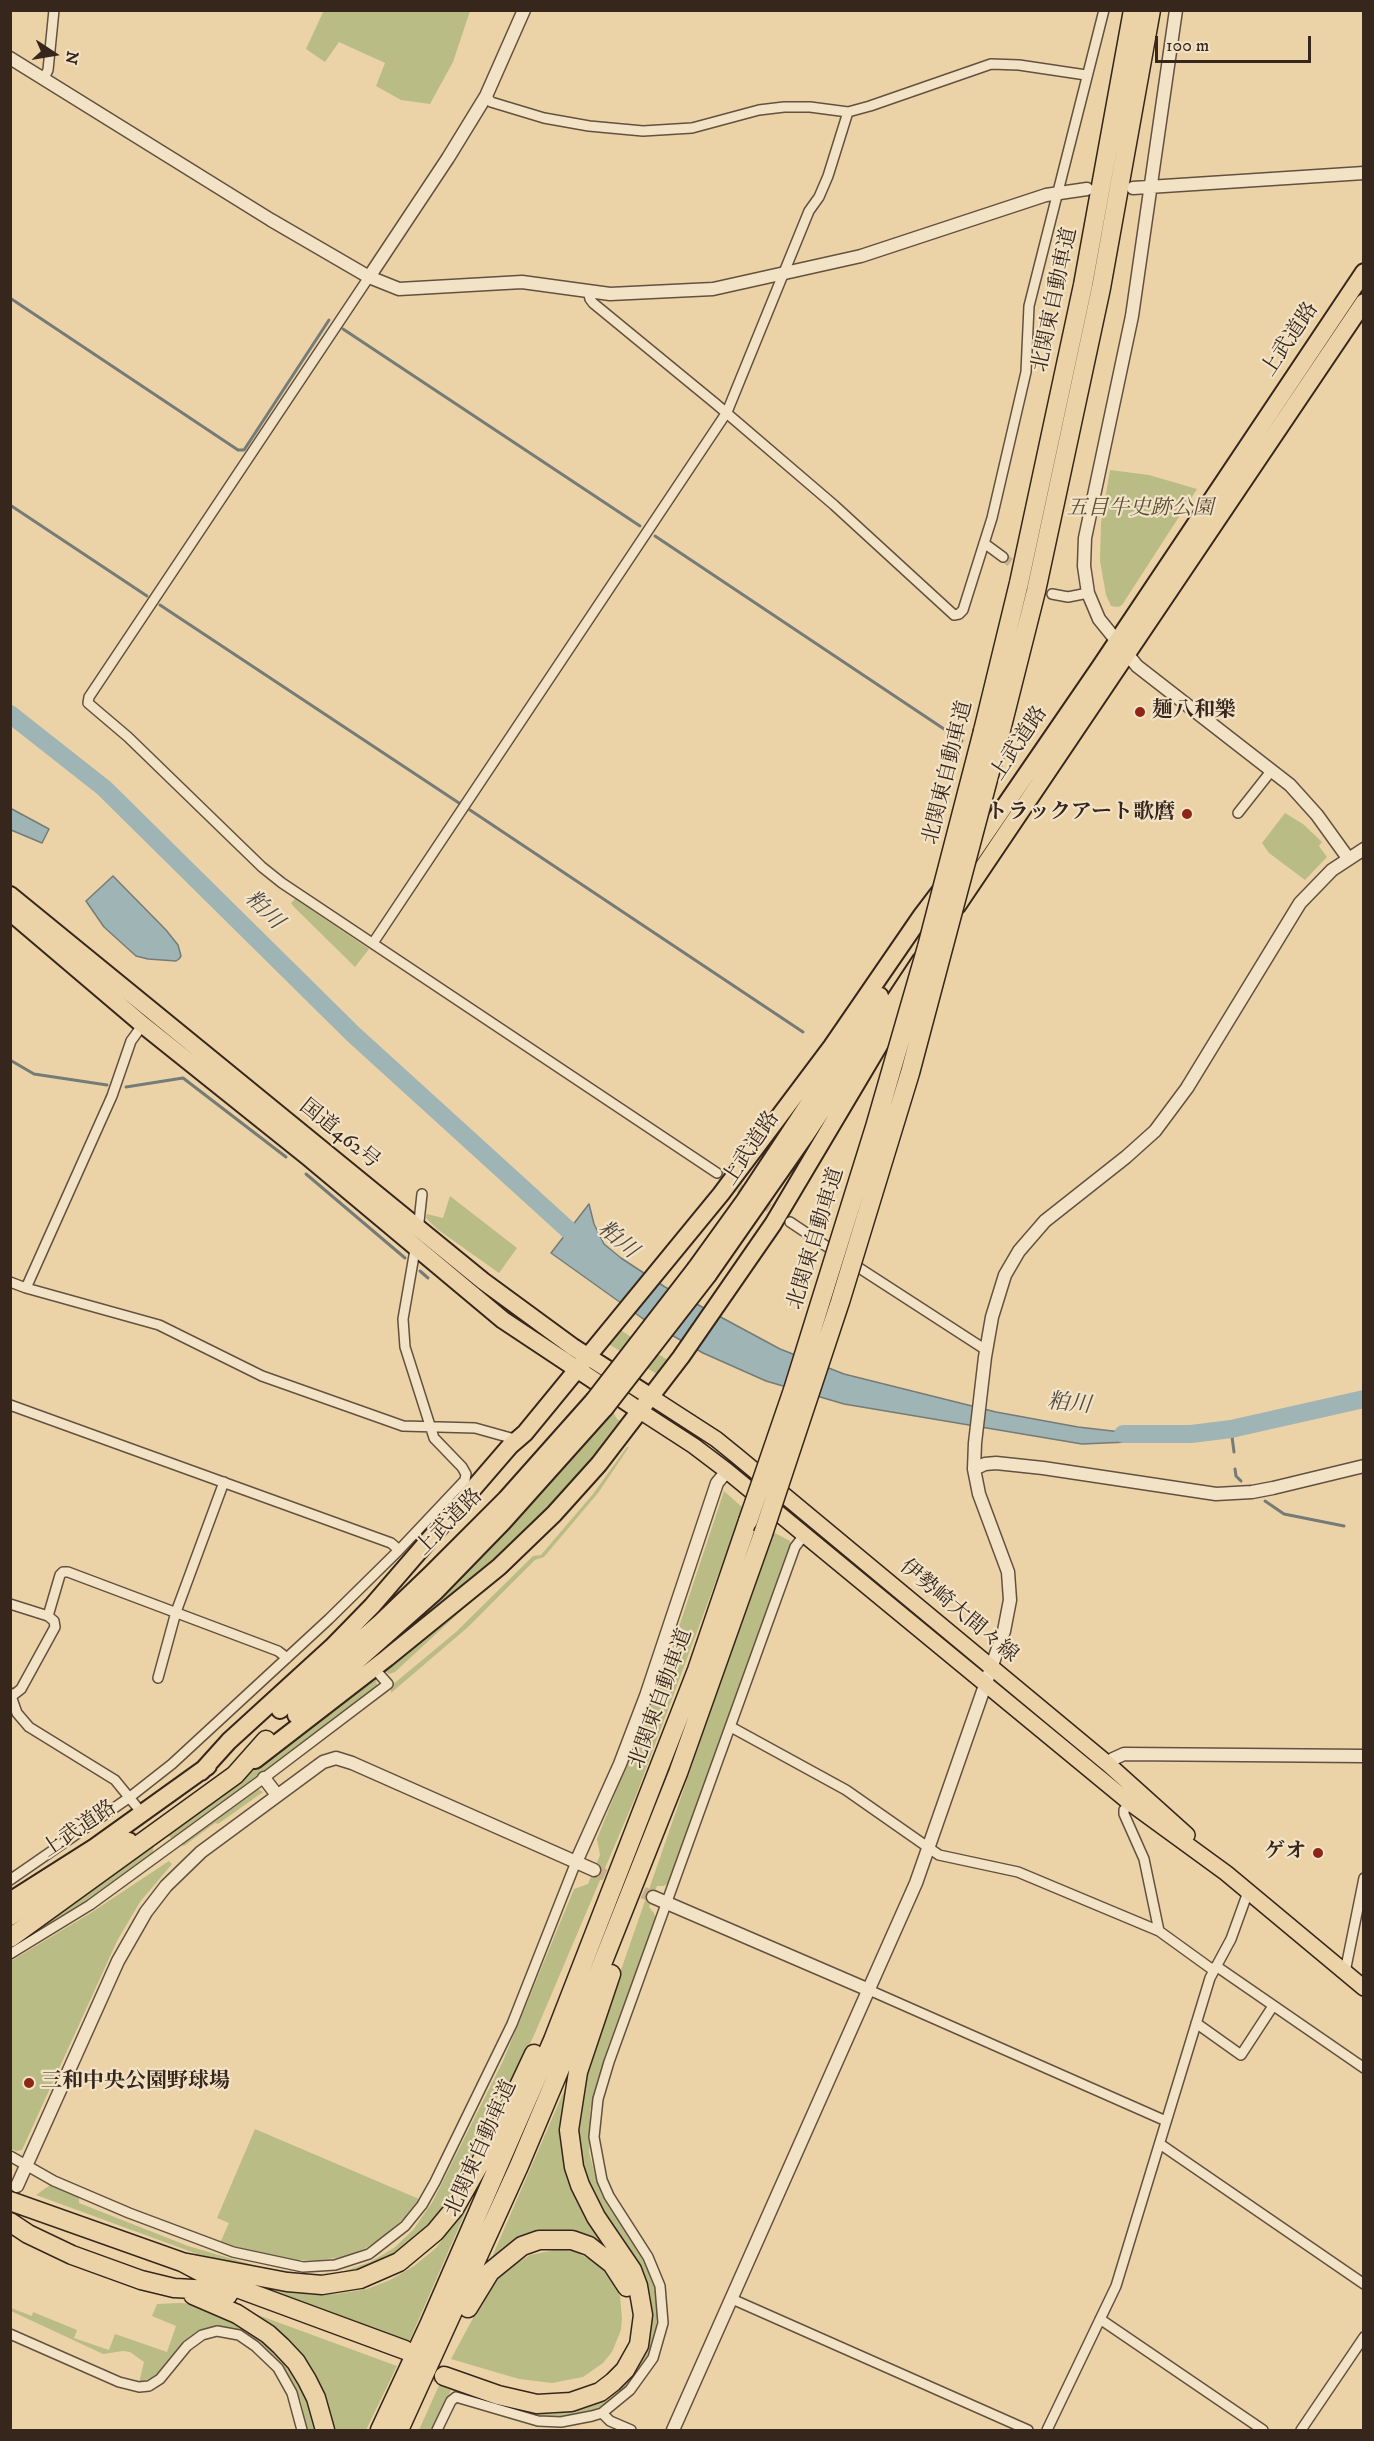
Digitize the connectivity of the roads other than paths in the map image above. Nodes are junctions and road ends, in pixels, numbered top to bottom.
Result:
1 (54, 10) edge
2 (524, 10) edge
3 (1104, 10) edge
4 (1133, 10) edge
5 (1151, 10) edge
6 (1176, 10) edge
7 (10, 58) edge
8 (1086, 75) junction
9 (44, 78) junction
10 (486, 96) junction
11 (848, 112) junction
12 (1364, 173) edge
13 (1152, 186) junction
14 (1133, 188) dead end
15 (1087, 189) dead end
16 (1058, 193) junction
17 (1364, 272) edge
18 (783, 275) junction
19 (369, 277) junction
20 (588, 291) junction
21 (1364, 302) edge
22 (726, 412) junction
23 (984, 543) junction
24 (1003, 557) tunnel mouth
25 (1088, 593) junction
26 (1052, 594) dead end
27 (1117, 640) junction
28 (1127, 654) junction
29 (992, 732) junction
30 (1272, 770) junction
31 (1238, 813) dead end
32 (976, 847) junction
33 (1364, 849) edge
34 (1348, 858) junction
35 (10, 894) edge
36 (10, 912) edge
37 (946, 922) junction
38 (373, 944) junction
39 (148, 1019) junction
40 (717, 1173) tunnel mouth
41 (422, 1194) dead end
42 (790, 1222) tunnel mouth
43 (418, 1229) junction
44 (416, 1248) junction
45 (702, 1272) junction
46 (10, 1282) edge
47 (26, 1288) junction
48 (985, 1355) junction
49 (588, 1357) junction
50 (577, 1371) junction
51 (651, 1397) junction
52 (600, 1404) junction
53 (10, 1405) edge
54 (640, 1411) junction
55 (431, 1427) junction
56 (518, 1440) junction
57 (1364, 1466) edge
58 (974, 1470) junction
59 (727, 1471) junction
60 (224, 1482) junction
61 (805, 1534) junction
62 (399, 1550) junction
63 (10, 1604) edge
64 (176, 1612) junction
65 (48, 1616) junction
66 (329, 1619) junction
67 (337, 1628) dead end
68 (287, 1658) junction
69 (992, 1667) junction
70 (380, 1675) dead end
71 (158, 1678) dead end
72 (986, 1685) junction
73 (11, 1694) edge
74 (731, 1727) junction
75 (267, 1740) junction
76 (1364, 1756) edge
77 (1108, 1764) junction
78 (201, 1772) junction
79 (678, 1773) junction
80 (235, 1775) junction
81 (264, 1778) junction
82 (277, 1795) junction
83 (130, 1797) junction
84 (191, 1797) junction
85 (1130, 1803) junction
86 (137, 1807) dead end
87 (160, 1838) dead end
88 (929, 1848) junction
89 (165, 1850) junction
90 (576, 1862) junction
91 (594, 1870) tunnel mouth
92 (1226, 1873) junction
93 (1364, 1878) edge
94 (10, 1880) edge
95 (1248, 1892) junction
96 (653, 1897) tunnel mouth
97 (609, 1899) junction
98 (10, 1901) edge
99 (667, 1903) junction
100 (10, 1917) edge
101 (1159, 1931) junction
102 (10, 1938) edge
103 (10, 1954) edge
104 (1214, 1968) junction
105 (1345, 1972) junction
106 (1364, 1988) edge
107 (870, 1990) junction
108 (1274, 2006) junction
109 (1196, 2023) junction
110 (1364, 2067) edge
111 (1166, 2121) junction
112 (1160, 2144) junction
113 (10, 2156) edge
114 (26, 2166) junction
115 (16, 2197) edge
116 (10, 2222) edge
117 (10, 2228) edge
118 (28, 2234) junction
119 (182, 2262) junction
120 (1364, 2284) edge
121 (174, 2288) junction
122 (732, 2299) junction
123 (1100, 2319) junction
124 (10, 2334) edge
125 (1364, 2337) edge
126 (602, 2413) junction
127 (302, 2430) edge
128 (325, 2430) edge
129 (380, 2430) edge
130 (399, 2430) edge
131 (407, 2430) edge
132 (437, 2430) edge
133 (631, 2430) edge
134 (673, 2430) edge
135 (1028, 2430) edge
136 (1047, 2430) edge
137 (1263, 2430) edge
138 (1301, 2430) edge

1 - 9 street
2 - 10 street
3 - 8 street
4 - 29 highway, 北関東自動車道
5 - 29 highway, 北関東自動車道
6 - 13 street
7 - 9 street
8 - 11 street
8 - 16 street
9 - 19 street
10 - 11 street
10 - 19 street
11 - 18 street
12 - 13 street
13 - 14 street
13 - 25 street
15 - 16 street
16 - 18 street
16 - 23 street
17 - 27 highway, 上武道路
18 - 20 street
18 - 22 street
19 - 20 street
19 - 38 street
20 - 22 street
21 - 28 highway, 上武道路
22 - 23 street
22 - 38 street
23 - 24 street
25 - 26 street
25 - 27 street
27 - 28 street
27 - 32 highway, 上武道路
28 - 30 street
28 - 37 highway, 上武道路
29 - 79 highway, 北関東自動車道, bridge
29 - 97 highway, 北関東自動車道, bridge
30 - 31 street
30 - 34 street
32 - 45 highway, 上武道路
32 - 49 highway
33 - 34 street
34 - 48 street
35 - 39 highway, 国道462号
36 - 39 highway, 国道462号
37 - 45 highway, 上武道路
37 - 51 highway
38 - 40 street
39 - 43 highway, 国道462号
39 - 44 highway, 国道462号
39 - 47 street
41 - 43 street
42 - 48 street
43 - 44 street
43 - 49 highway, 国道462号
44 - 50 highway, 国道462号
44 - 55 street
45 - 52 highway, 上武道路, bridge
46 - 47 street
47 - 55 street
48 - 58 street
49 - 50 highway
49 - 51 highway, 国道462号
50 - 54 highway, 国道462号
50 - 56 highway
51 - 54 highway
51 - 69 main road, 伊勢崎大間々線
52 - 75 highway, 上武道路
52 - 78 highway, 上武道路
53 - 60 street
54 - 59 main road, 伊勢崎大間々線
54 - 80 highway
55 - 56 street
55 - 62 street
56 - 78 highway
57 - 58 street
58 - 69 street
59 - 61 main road, 伊勢崎大間々線
59 - 90 street
60 - 62 street
60 - 64 street
61 - 72 main road, 伊勢崎大間々線
61 - 74 street
62 - 66 street
63 - 65 street
64 - 65 street
64 - 68 street
64 - 71 street
65 - 73 street
66 - 67 street
66 - 68 street
68 - 83 street
69 - 72 street
69 - 77 main road, 伊勢崎大間々線
70 - 81 street
72 - 85 main road, 伊勢崎大間々線
72 - 88 street
73 - 83 street
74 - 88 street
74 - 99 street
75 - 80 highway
75 - 84 highway, 上武道路
76 - 77 street
77 - 92 main road, 伊勢崎大間々線
78 - 98 highway, 上武道路
79 - 130 highway, 北関東自動車道
79 - 131 highway
80 - 84 highway
80 - 102 highway
81 - 82 street
81 - 89 street
82 - 90 street
82 - 114 street
83 - 86 street
83 - 94 street
84 - 100 highway, 上武道路
85 - 92 main road, 伊勢崎大間々線
85 - 101 street
87 - 89 street
88 - 101 street
88 - 107 street
89 - 103 street
90 - 91 street
90 - 114 street
92 - 95 main road, 伊勢崎大間々線
93 - 105 street
95 - 104 street
95 - 105 main road, 伊勢崎大間々線
96 - 99 street
97 - 119 highway
97 - 129 highway, 北関東自動車道
99 - 107 street
99 - 126 street
101 - 104 street
104 - 108 street
104 - 109 street
105 - 106 main road, 伊勢崎大間々線
107 - 111 street
107 - 122 street
108 - 109 street
108 - 110 street
109 - 111 street
111 - 112 street
112 - 120 street
112 - 123 street
113 - 114 street
114 - 115 street
115 - 119 highway
116 - 118 highway
117 - 118 highway
118 - 121 highway
119 - 121 highway
121 - 128 highway
122 - 134 street
122 - 135 street
123 - 136 street
123 - 137 street
124 - 127 street
125 - 138 street
126 - 132 street
126 - 133 street

